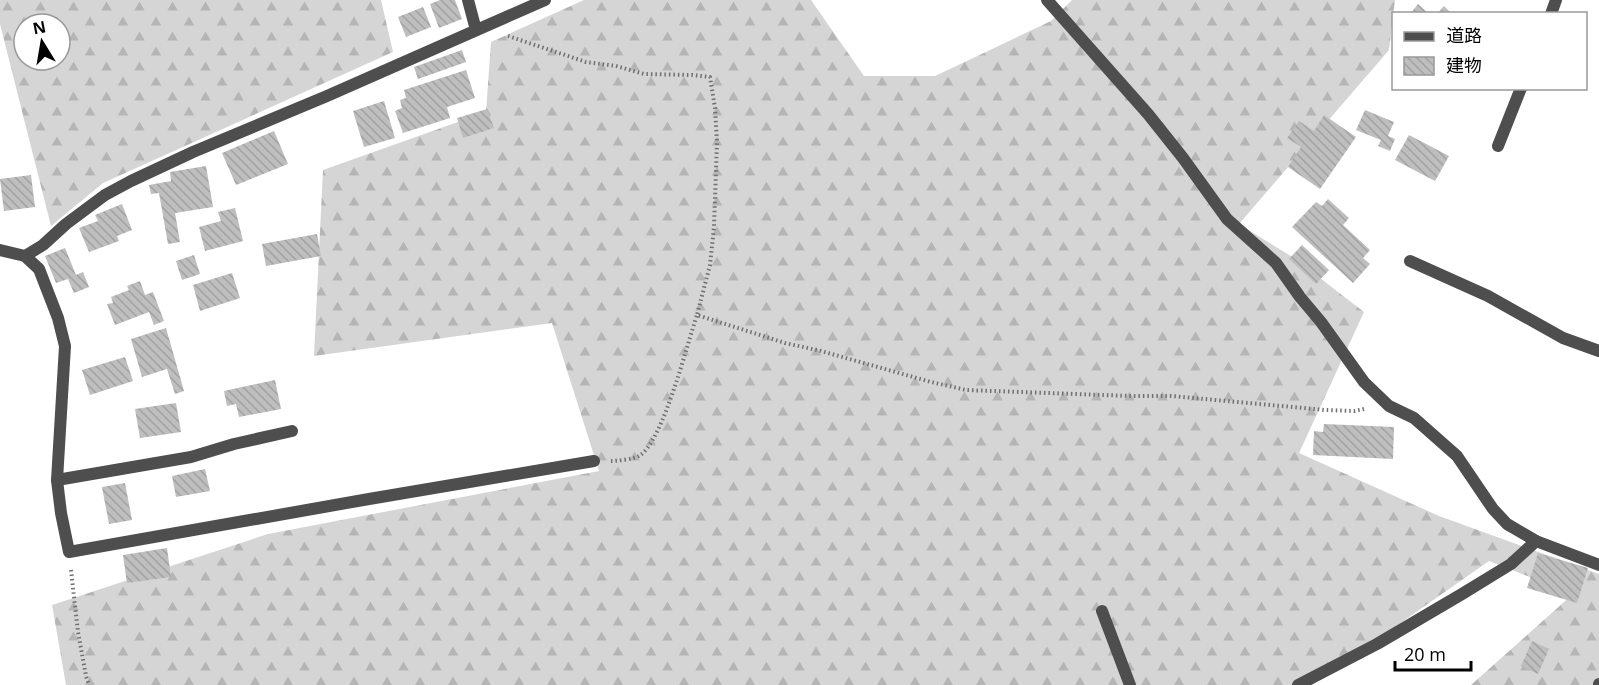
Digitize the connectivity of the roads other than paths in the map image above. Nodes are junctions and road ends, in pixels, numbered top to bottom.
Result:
1 (468, 0) edge
2 (545, 0) edge
3 (1047, 0) edge
4 (476, 30) junction
5 (1520, 90) edge
6 (1498, 146) dead end
7 (0, 250) edge
8 (25, 256) junction
9 (1410, 261) dead end
10 (1599, 351) edge
11 (292, 431) dead end
12 (594, 461) road end
13 (57, 480) junction
14 (1536, 541) junction
15 (1599, 565) edge
16 (1102, 611) dead end
17 (1130, 685) edge
18 (1299, 685) edge

1 - 4 street
2 - 4 street
3 - 14 street
4 - 8 street
5 - 6 street
7 - 8 street
8 - 13 street
9 - 10 street
11 - 13 street
12 - 13 street
14 - 15 street
14 - 18 street
16 - 17 street

